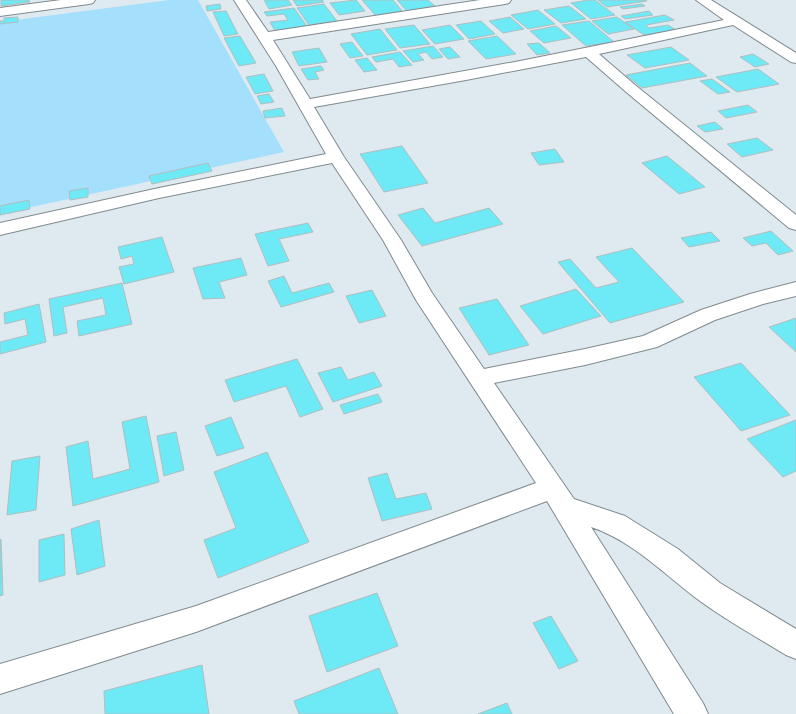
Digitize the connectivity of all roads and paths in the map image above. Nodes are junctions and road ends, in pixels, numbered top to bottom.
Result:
1 (89, 0) edge
2 (240, 0) edge
3 (505, 0) edge
4 (702, 0) edge
5 (0, 12) edge
6 (736, 21) junction
7 (263, 37) junction
8 (590, 52) junction
9 (796, 59) edge
10 (304, 104) junction
11 (336, 157) junction
12 (796, 224) edge
13 (0, 229) edge
14 (796, 289) edge
15 (478, 378) junction
16 (559, 498) junction
17 (796, 645) edge
18 (0, 679) edge
19 (692, 714) edge

1 - 5 street
2 - 7 street
3 - 7 street
4 - 6 street
6 - 8 street
6 - 9 street
7 - 10 street
8 - 10 street
8 - 12 street
10 - 11 street
11 - 13 street
11 - 15 street
14 - 15 street
15 - 16 street
16 - 17 street
16 - 18 street
16 - 19 street

